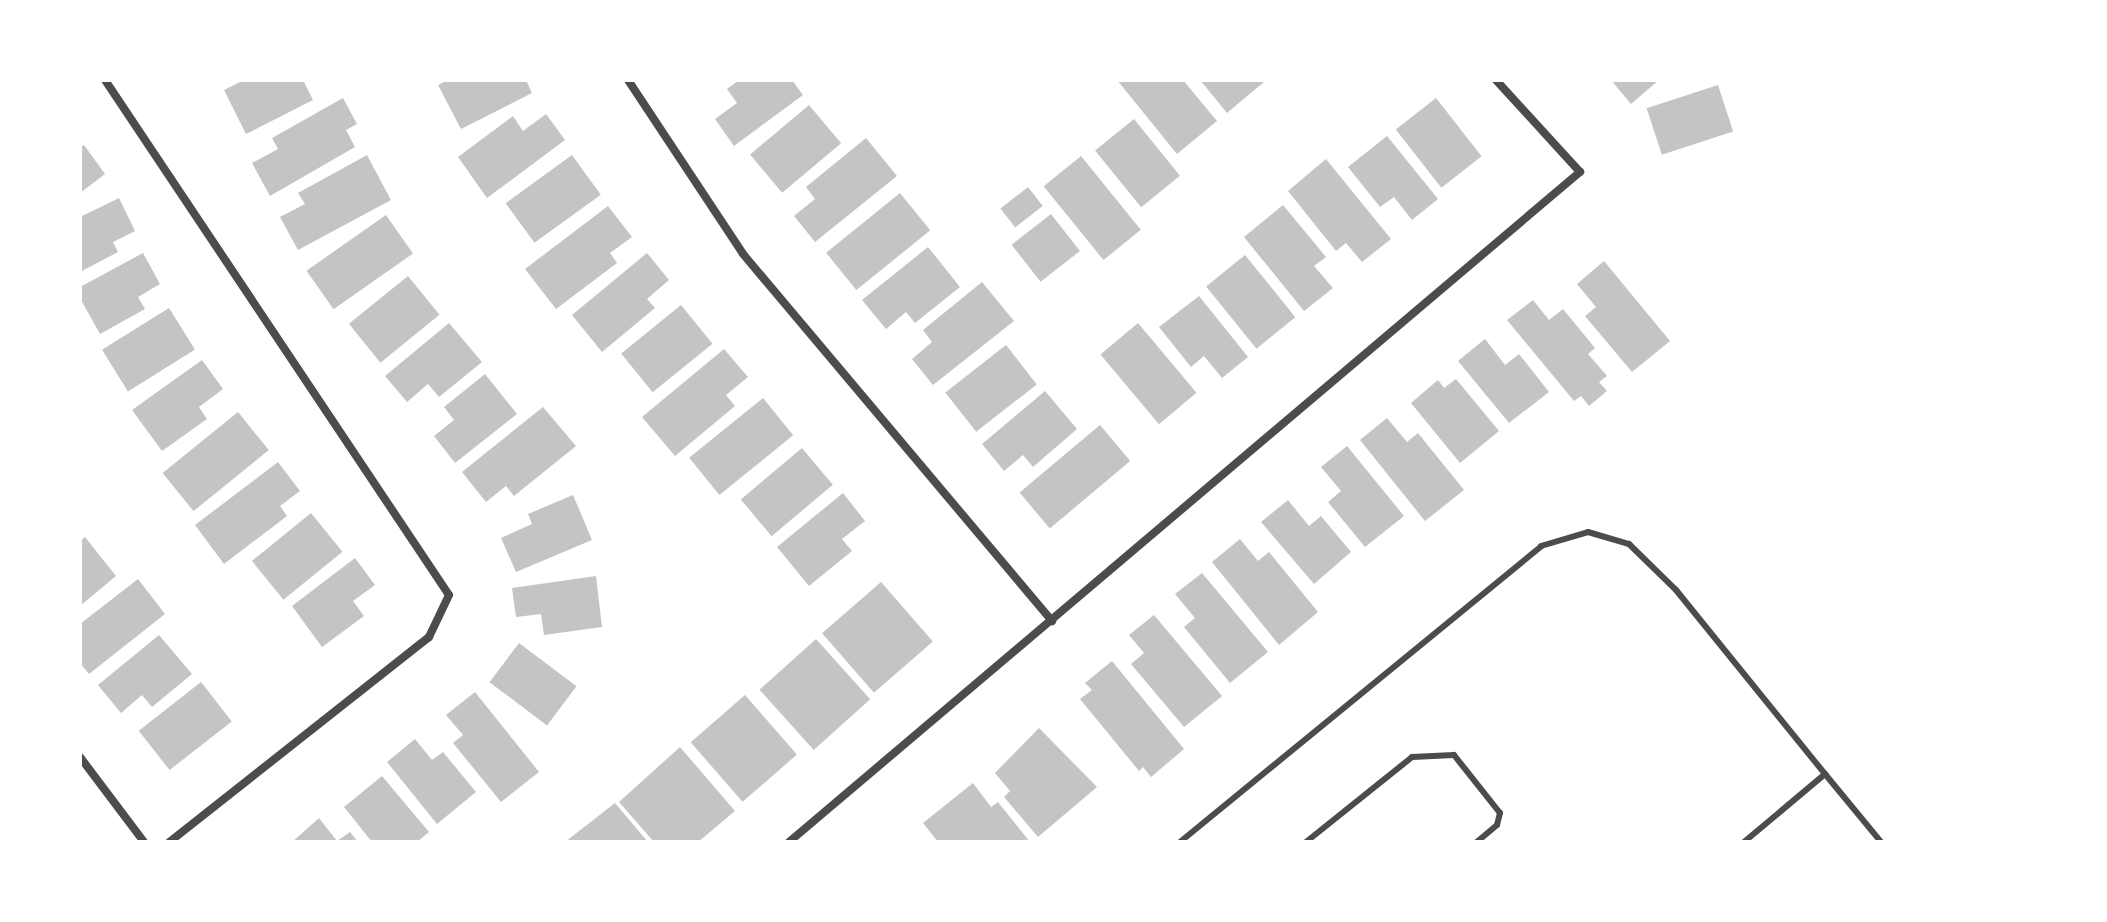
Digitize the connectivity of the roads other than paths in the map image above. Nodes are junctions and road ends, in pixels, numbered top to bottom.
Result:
1 (105, 80) edge
2 (628, 80) edge
3 (1496, 80) edge
4 (1052, 621) junction
5 (80, 757) edge
6 (1825, 774) junction
7 (144, 842) edge
8 (169, 842) edge
9 (789, 842) edge
10 (1180, 842) edge
11 (1306, 842) edge
12 (1477, 842) edge
13 (1744, 842) edge
14 (1881, 842) edge

1 - 8 street
2 - 4 street
3 - 4 street
4 - 9 street
5 - 7 street
6 - 10 lane
6 - 13 lane
6 - 14 lane
11 - 12 lane

